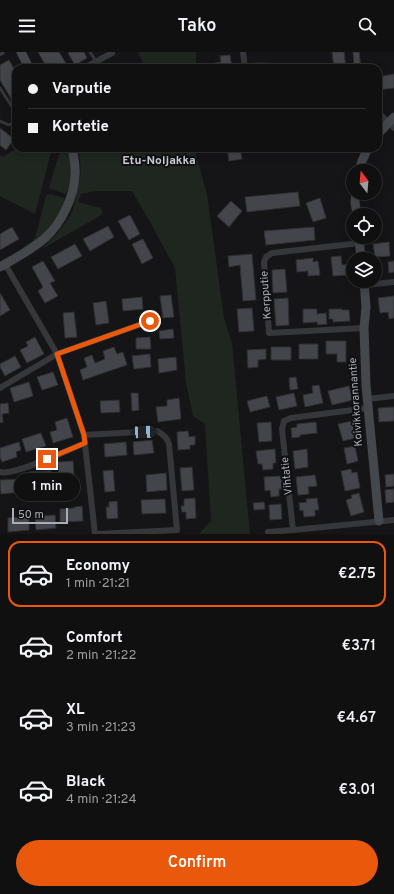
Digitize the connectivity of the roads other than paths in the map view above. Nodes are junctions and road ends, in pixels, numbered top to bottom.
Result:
1 (21, 52) edge
2 (90, 52) edge
3 (243, 52) edge
4 (112, 53) edge
5 (95, 62) junction
6 (27, 64) edge
7 (91, 64) edge
8 (244, 64) edge
9 (0, 88) edge
10 (12, 107) edge
11 (382, 115) edge
12 (0, 121) edge
13 (12, 123) edge
14 (392, 123) edge
15 (382, 131) edge
16 (73, 152) edge
17 (366, 152) edge
18 (361, 164) edge
19 (346, 242) edge
20 (3, 265) edge
21 (382, 282) edge
22 (394, 282) edge
23 (364, 288) edge
24 (150, 321) dead end
25 (364, 328) junction
26 (57, 354) junction
27 (0, 388) edge
28 (394, 396) edge
29 (367, 403) junction
30 (84, 435) junction
31 (85, 443) junction
32 (0, 472) edge
33 (394, 520) edge
34 (379, 521) junction
35 (293, 530) junction
36 (268, 532) dead end
37 (95, 534) edge
38 (98, 534) edge
39 (103, 534) edge

1 - 6 street
2 - 5 lane
3 - 8 street
4 - 5 street
5 - 7 street
9 - 10 lane
11 - 14 street
12 - 13 lane
14 - 15 street
16 - 20 street
17 - 18 street
19 - 25 street, Kerpputie
20 - 26 street
21 - 22 street
23 - 25 street, Koivikkorannantie
24 - 26 street
25 - 29 street, Koivikkorannantie
26 - 27 street
26 - 30 street
28 - 29 street
29 - 34 street, Koivikkorannantie
29 - 35 street, Vihtatie
30 - 31 street
30 - 39 street
31 - 32 street
31 - 37 street
33 - 34 street
34 - 35 street
35 - 36 street
38 - 39 street

